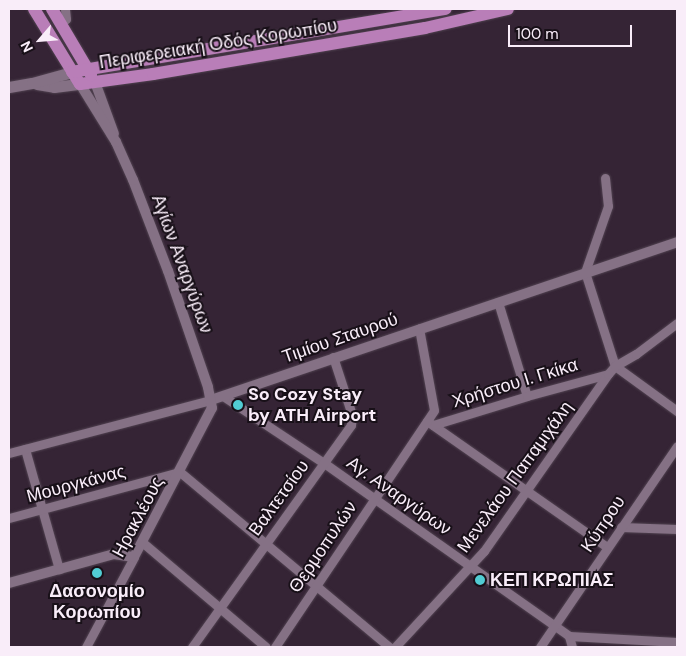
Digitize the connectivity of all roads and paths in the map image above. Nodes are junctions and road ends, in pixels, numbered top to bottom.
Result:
1 (34, 9) edge
2 (52, 9) edge
3 (65, 9) edge
4 (446, 9) edge
5 (508, 9) edge
6 (60, 23) junction
7 (79, 53) junction
8 (116, 63) junction
9 (88, 68) junction
10 (72, 72) junction
11 (95, 82) junction
12 (32, 84) junction
13 (80, 84) junction
14 (9, 87) edge
15 (116, 142) junction
16 (605, 178) dead end
17 (677, 242) edge
18 (585, 272) junction
19 (498, 302) junction
20 (677, 323) edge
21 (419, 328) junction
22 (333, 357) junction
23 (616, 366) junction
24 (608, 374) junction
25 (222, 396) junction
26 (527, 396) junction
27 (211, 400) junction
28 (677, 411) edge
29 (430, 423) junction
30 (677, 446) edge
31 (25, 450) junction
32 (9, 453) edge
33 (324, 463) junction
34 (180, 472) junction
35 (527, 491) junction
36 (375, 498) junction
37 (42, 510) junction
38 (9, 518) edge
39 (621, 526) junction
40 (677, 529) edge
41 (142, 542) junction
42 (265, 545) junction
43 (607, 547) junction
44 (134, 557) junction
45 (471, 567) junction
46 (59, 569) junction
47 (9, 583) edge
48 (315, 587) junction
49 (219, 608) junction
50 (554, 626) junction
51 (569, 636) junction
52 (677, 642) edge
53 (86, 647) edge
54 (192, 647) edge
55 (266, 647) edge
56 (275, 647) edge
57 (389, 647) edge
58 (395, 647) edge
59 (540, 647) edge
60 (572, 647) edge

1 - 10 main road
2 - 6 main road
3 - 6 street
4 - 8 main road, Περιφερειακή Οδός Κορωπίου
5 - 11 main road, Περιφερειακή Οδός Κορωπίου
6 - 7 main road
7 - 8 main road
7 - 9 main road
8 - 9 main road, Περιφερειακή Οδός Κορωπίου
9 - 10 main road, Περιφερειακή Οδός Κορωπίου
9 - 11 main road
10 - 12 main road
10 - 13 main road
11 - 13 main road, Περιφερειακή Οδός Κορωπίου
11 - 15 street, Αγίων Αναργύρων
12 - 13 main road
12 - 14 main road
13 - 15 street, Αγίων Αναργύρων
15 - 27 street, Αγίων Αναργύρων
16 - 18 street
17 - 18 street, Τιμίου Σταυρού
18 - 19 street, Τιμίου Σταυρού
18 - 23 street
19 - 21 street, Τιμίου Σταυρού
19 - 26 street
20 - 23 street, Μενελάου Παπαμιχάλη
21 - 22 street, Τιμίου Σταυρού
21 - 29 street, Θερμοπυλών
22 - 25 street, Τιμίου Σταυρού
22 - 33 street, Βαλτετσίου
23 - 24 street, Μενελάου Παπαμιχάλη
23 - 28 street
24 - 26 street, Χρήστου Ι. Γκίκα
24 - 35 street, Μενελάου Παπαμιχάλη
25 - 27 street, Τιμίου Σταυρού
25 - 33 street, Αγ. Αναργύρων
26 - 29 street, Χρήστου Ι. Γκίκα
27 - 31 street, Τιμίου Σταυρού
27 - 34 street, Ηρακλέους
29 - 35 street
29 - 36 street, Θερμοπυλών
30 - 39 street, Κύπρου
31 - 32 street, Τιμίου Σταυρού
31 - 37 street
33 - 36 street, Αγ. Αναργύρων
33 - 42 street, Βαλτετσίου
34 - 37 street, Μουργκάνας
34 - 41 street, Ηρακλέους
34 - 42 street
35 - 43 street
35 - 45 street, Μενελάου Παπαμιχάλη
36 - 45 street, Αγ. Αναργύρων
36 - 48 street, Θερμοπυλών
37 - 38 street, Μουργκάνας
37 - 46 street
39 - 40 street
39 - 43 street, Κύπρου
41 - 44 street, Ηρακλέους
41 - 49 street
42 - 48 street
42 - 49 street, Βαλτετσίου
43 - 50 street, Κύπρου
44 - 46 street
44 - 53 street, Ηρακλέους
45 - 50 street, Αγ. Αναργύρων
45 - 58 street, Μενελάου Παπαμιχάλη
46 - 47 street
48 - 56 street, Θερμοπυλών
48 - 57 street
49 - 54 street, Βαλτετσίου
49 - 55 street
50 - 51 street, Αγ. Αναργύρων
50 - 59 street, Κύπρου
51 - 52 street
51 - 60 street

